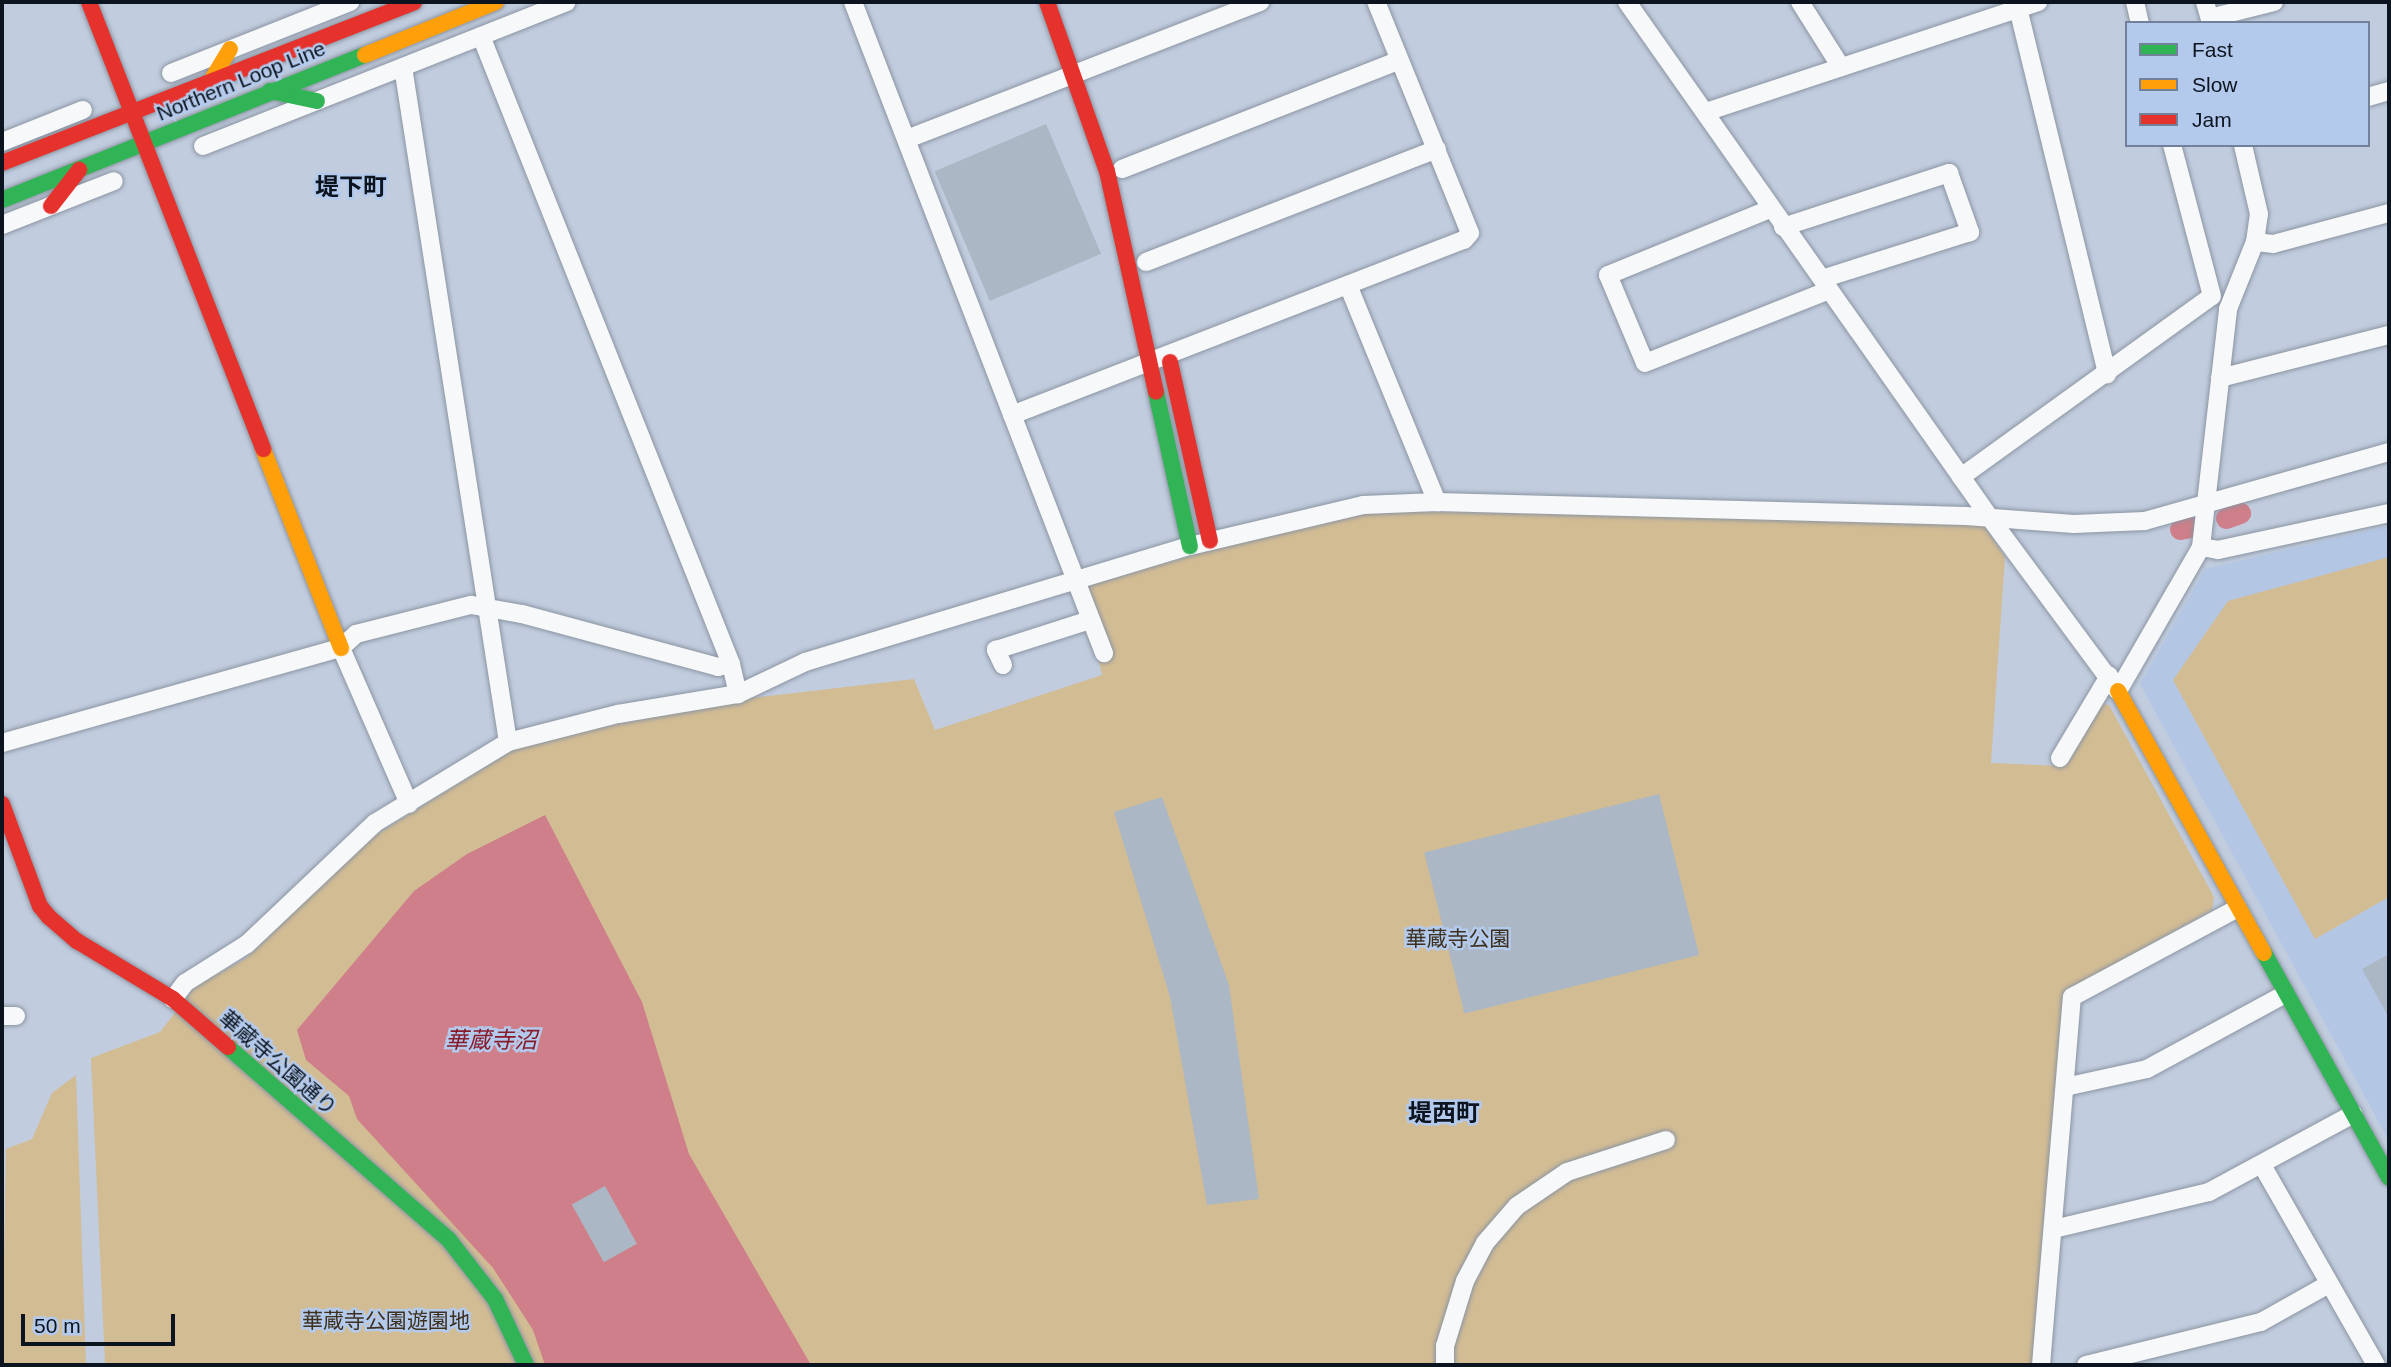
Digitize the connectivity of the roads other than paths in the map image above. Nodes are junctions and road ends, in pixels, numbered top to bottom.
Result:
1 (89, 2) edge
2 (350, 2) edge
3 (414, 2) edge
4 (496, 2) edge
5 (567, 2) edge
6 (853, 2) edge
7 (1047, 2) edge
8 (1259, 2) edge
9 (1376, 2) edge
10 (1627, 2) edge
11 (1800, 2) edge
12 (2038, 2) edge
13 (2135, 2) edge
14 (2274, 2) edge
15 (2018, 8) junction
16 (2208, 14) edge
17 (2140, 21) edge
18 (481, 36) junction
19 (230, 49) junction
20 (1398, 61) junction
21 (1084, 66) junction
22 (403, 67) junction
23 (1841, 67) junction
24 (171, 73) dead end
25 (212, 79) junction
26 (1099, 90) dead end
27 (2389, 90) edge
28 (270, 91) junction
29 (2370, 96) edge
30 (317, 101) junction
31 (83, 110) dead end
32 (132, 110) junction
33 (1706, 112) junction
34 (1113, 134) dead end
35 (906, 139) junction
36 (2, 142) edge
37 (146, 144) junction
38 (203, 146) dead end
39 (2173, 147) edge
40 (2243, 147) edge
41 (1437, 149) junction
42 (4, 161) edge
43 (1122, 169) junction
44 (79, 170) junction
45 (114, 181) dead end
46 (2, 200) edge
47 (51, 206) junction
48 (1770, 209) junction
49 (2389, 213) edge
50 (2, 225) edge
51 (1138, 226) dead end
52 (1783, 227) junction
53 (2255, 242) junction
54 (1145, 256) joint
55 (1150, 281) dead end
56 (1348, 285) junction
57 (1826, 285) junction
58 (2389, 335) edge
59 (1161, 350) junction
60 (2106, 374) junction
61 (2220, 378) junction
62 (1012, 415) junction
63 (2389, 452) edge
64 (1961, 477) junction
65 (1437, 502) junction
66 (2208, 505) junction
67 (2389, 513) edge
68 (1990, 519) junction
69 (1210, 541) junction
70 (1190, 546) junction
71 (2202, 547) junction
72 (1074, 580) junction
73 (484, 606) junction
74 (1090, 620) junction
75 (341, 648) junction
76 (1104, 653) dead end
77 (731, 664) junction
78 (1003, 665) dead end
79 (2113, 684) junction
80 (738, 694) junction
81 (508, 742) junction
82 (2, 743) edge
83 (2060, 758) dead end
84 (2, 804) edge
85 (409, 804) junction
86 (2238, 908) junction
87 (2286, 994) junction
88 (173, 999) junction
89 (2065, 1087) junction
90 (2353, 1114) junction
91 (1666, 1140) dead end
92 (2262, 1165) junction
93 (2389, 1178) edge
94 (2054, 1229) junction
95 (2329, 1284) junction
96 (526, 1365) edge
97 (1445, 1365) edge
98 (2041, 1365) edge
99 (2086, 1365) edge
100 (2376, 1365) edge

1 - 32 street
2 - 19 street
3 - 25 street, Northern Loop Line
4 - 28 street, Northern Loop Line
5 - 18 street
6 - 35 street
7 - 21 street
8 - 21 street
9 - 20 street
10 - 33 street
11 - 23 street
12 - 15 street
13 - 17 street
14 - 16 street
15 - 23 street
15 - 60 street
18 - 22 street
18 - 77 street
19 - 24 street
19 - 25 street
20 - 41 street
20 - 43 street
21 - 26 street
21 - 35 street
21 - 59 street
22 - 30 street
22 - 73 street
23 - 33 street
25 - 32 street, Northern Loop Line
27 - 29 street
28 - 30 street
28 - 37 street, Northern Loop Line
30 - 38 street
31 - 36 street
32 - 37 street
32 - 42 street, Northern Loop Line
33 - 48 street
34 - 43 street
35 - 62 street
37 - 44 street, Northern Loop Line
37 - 75 street
39 - 60 street
40 - 53 street
41 - 54 street
41 - 56 street
43 - 51 street
44 - 46 street, Northern Loop Line
44 - 47 street
45 - 47 street
47 - 50 street
48 - 52 street
48 - 57 street
49 - 53 street
52 - 57 street
52 - 57 street
53 - 61 street
54 - 55 street
56 - 59 street
56 - 65 street
57 - 64 street
58 - 61 street
59 - 62 street
59 - 69 street
59 - 70 street
60 - 64 street
61 - 66 street
62 - 72 street
63 - 66 street
64 - 68 street
65 - 68 street
65 - 69 street
66 - 68 street
66 - 71 street
67 - 71 street
68 - 79 street
69 - 70 street
70 - 72 street
71 - 79 street
72 - 74 street
72 - 80 street
73 - 75 street
73 - 77 street
73 - 81 street
74 - 76 street
74 - 78 street
75 - 82 street
75 - 85 street
77 - 80 street
79 - 83 street
79 - 86 street
80 - 81 street
81 - 85 street
84 - 88 street, 華蔵寺公園通り
85 - 88 street
86 - 87 street
86 - 89 street
87 - 89 street
87 - 90 street
88 - 96 street, 華蔵寺公園通り
89 - 94 street
90 - 92 street
90 - 93 street
91 - 97 street
92 - 94 street
92 - 95 street
94 - 98 street
95 - 99 street
95 - 100 street

